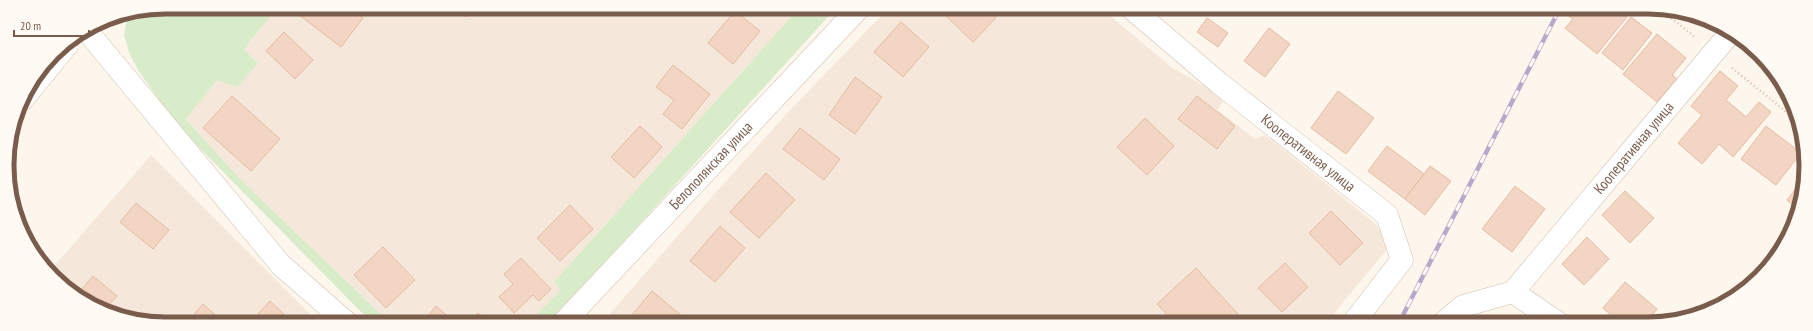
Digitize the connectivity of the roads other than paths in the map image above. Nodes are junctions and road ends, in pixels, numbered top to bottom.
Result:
1 (853, 14) edge
2 (1138, 14) edge
3 (90, 34) edge
4 (1727, 37) edge
5 (1513, 292) junction
6 (340, 317) edge
7 (569, 317) edge
8 (1357, 317) edge
9 (1450, 317) edge
10 (1550, 317) edge

1 - 7 street, Белополянская улица
2 - 8 street, Кооперативная улица
3 - 6 street
4 - 5 street, Кооперативная улица
5 - 9 street
5 - 10 street

